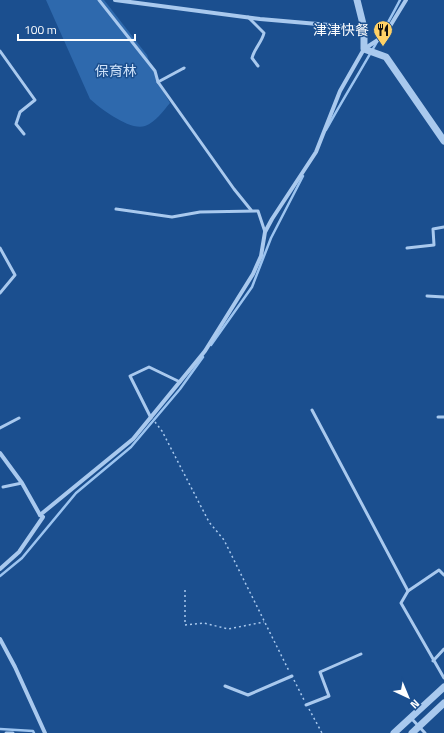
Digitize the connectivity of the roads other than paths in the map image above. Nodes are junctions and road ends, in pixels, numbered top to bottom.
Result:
1 (99, 0) edge
2 (115, 0) edge
3 (357, 0) edge
4 (406, 0) edge
5 (248, 17) junction
6 (364, 28) junction
7 (364, 49) junction
8 (0, 51) edge
9 (258, 66) dead end
10 (184, 68) dead end
11 (158, 82) junction
12 (24, 134) dead end
13 (444, 141) edge
14 (116, 209) dead end
15 (252, 210) junction
16 (444, 227) edge
17 (265, 232) junction
18 (0, 248) edge
19 (407, 248) dead end
20 (0, 293) edge
21 (427, 296) dead end
22 (444, 297) edge
23 (180, 382) junction
24 (312, 410) dead end
25 (438, 417) dead end
26 (444, 417) edge
27 (19, 418) dead end
28 (152, 418) junction
29 (0, 428) edge
30 (0, 453) edge
31 (22, 483) junction
32 (3, 487) dead end
33 (40, 515) junction
34 (0, 569) edge
35 (444, 575) edge
36 (408, 592) junction
37 (0, 639) edge
38 (444, 649) edge
39 (360, 654) dead end
40 (433, 661) junction
41 (292, 676) road end
42 (444, 678) edge
43 (224, 686) dead end
44 (444, 687) edge
45 (444, 703) edge
46 (306, 705) road end
47 (411, 718) junction
48 (420, 726) junction
49 (44, 732) edge
50 (6, 733) edge
51 (13, 733) edge
52 (394, 733) edge
53 (412, 733) edge
54 (425, 733) edge

1 - 11 lane
2 - 5 street
3 - 6 street
4 - 7 street
5 - 6 street
5 - 9 lane
6 - 7 street
7 - 13 street
7 - 17 street
8 - 12 lane
10 - 11 lane
11 - 15 lane
14 - 15 lane
15 - 17 lane
16 - 19 lane
17 - 23 street
18 - 20 lane
21 - 22 lane
23 - 28 street
23 - 28 lane
24 - 36 lane
25 - 26 lane
27 - 29 lane
28 - 33 street
30 - 31 street
31 - 32 lane
31 - 33 street
33 - 34 street
35 - 36 lane
36 - 40 lane
37 - 49 street
38 - 40 lane
39 - 46 lane
40 - 42 lane
41 - 43 lane
44 - 47 street
45 - 48 street
47 - 48 lane
47 - 52 street
48 - 53 street
48 - 54 lane
50 - 51 lane

